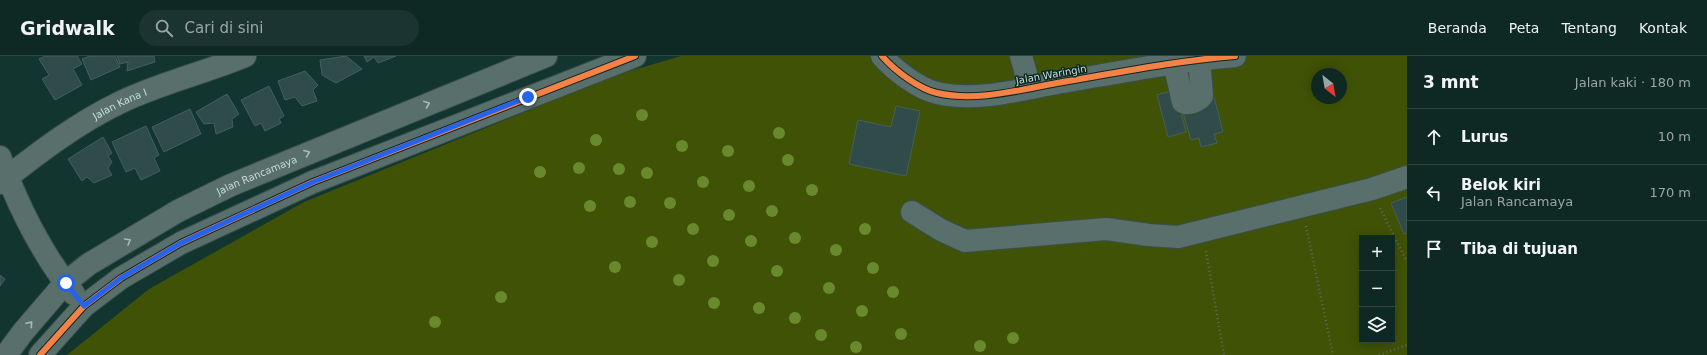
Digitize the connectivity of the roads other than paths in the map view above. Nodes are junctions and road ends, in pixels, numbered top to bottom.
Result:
1 (245, 56) edge
2 (546, 56) edge
3 (635, 56) edge
4 (882, 56) edge
5 (1021, 56) edge
6 (1235, 56) edge
7 (1199, 59) junction
8 (1174, 62) junction
9 (1030, 88) junction
10 (0, 157) edge
11 (1407, 177) edge
12 (4, 180) edge
13 (231, 185) junction
14 (912, 212) dead end
15 (246, 213) junction
16 (66, 283) junction
17 (84, 306) junction
18 (6, 355) edge
19 (40, 355) edge

1 - 12 street, Jalan Kana I
13 -> 2 street, Jalan Rancamaya
3 - 15 street
4 - 9 street, Jalan Waringin
5 - 9 street
6 - 7 street, Jalan Waringin
7 - 8 street, Jalan Waringin
7 - 8 street
8 - 9 street, Jalan Waringin
10 - 12 street
11 - 14 street
12 - 16 street
13 - 15 street
16 -> 13 street, Jalan Rancamaya
15 - 17 street
16 - 17 street
18 -> 16 street, Jalan Rancamaya
17 - 19 street

